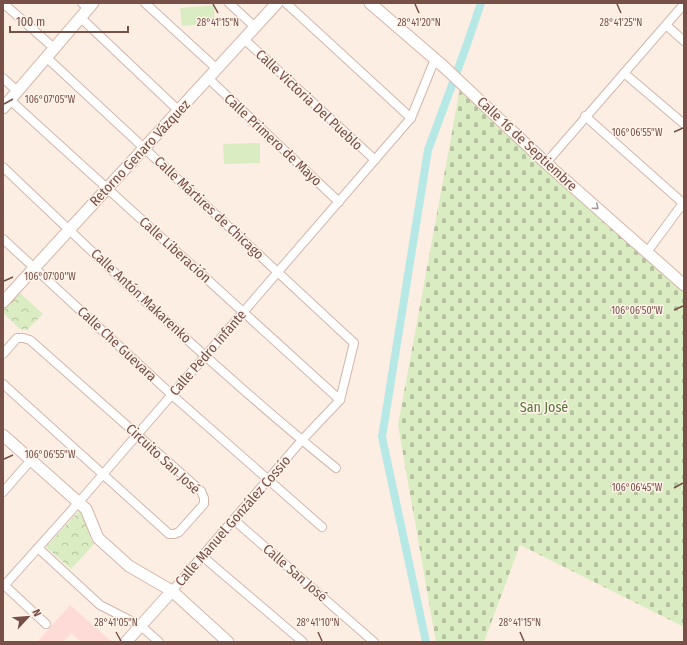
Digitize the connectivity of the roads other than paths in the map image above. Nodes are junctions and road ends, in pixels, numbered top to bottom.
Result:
1 (3, 3) edge
2 (145, 3) edge
3 (229, 3) edge
4 (277, 3) edge
5 (286, 3) edge
6 (370, 3) edge
7 (684, 4) edge
8 (87, 5) edge
9 (80, 17) junction
10 (666, 25) junction
11 (255, 27) junction
12 (244, 40) junction
13 (684, 41) edge
14 (50, 53) junction
15 (439, 62) junction
16 (217, 69) junction
17 (624, 72) junction
18 (3, 78) edge
19 (208, 78) junction
20 (17, 91) junction
21 (6, 104) edge
22 (179, 111) junction
23 (585, 116) junction
24 (411, 118) junction
25 (684, 124) edge
26 (144, 148) junction
27 (375, 160) junction
28 (546, 163) junction
29 (3, 167) edge
30 (107, 189) junction
31 (339, 202) junction
32 (684, 203) edge
33 (70, 230) junction
34 (3, 239) edge
35 (647, 252) junction
36 (35, 268) junction
37 (279, 272) junction
38 (684, 285) edge
39 (3, 302) edge
40 (243, 313) junction
41 (3, 354) edge
42 (206, 355) junction
43 (3, 384) edge
44 (172, 395) junction
45 (340, 400) junction
46 (3, 435) edge
47 (138, 435) junction
48 (302, 440) junction
49 (31, 460) junction
50 (336, 468) dead end
51 (103, 475) junction
52 (268, 480) junction
53 (3, 492) edge
54 (79, 502) junction
55 (234, 520) junction
56 (322, 528) dead end
57 (38, 548) junction
58 (202, 556) junction
59 (3, 586) edge
60 (172, 591) junction
61 (46, 624) dead end
62 (140, 626) junction
63 (126, 642) edge
64 (159, 642) edge
65 (228, 642) edge
66 (303, 642) edge
67 (374, 642) edge

1 - 14 street, Calle Mártires de Chicago
2 - 16 street
3 - 11 street
4 - 11 street, Retorno Genaro Vázquez
5 - 24 street
6 - 15 street, Calle 16 de Septiembre
7 - 10 street
8 - 9 street
9 - 14 street
9 - 22 street
10 - 13 street
10 - 17 street
11 - 12 street, Retorno Genaro Vázquez
12 - 16 street, Retorno Genaro Vázquez
12 - 27 street, Calle Victoria Del Pueblo
14 - 20 street
14 - 26 street, Calle Mártires de Chicago
15 - 24 street, Calle Pedro Infante
15 - 28 street, Calle 16 de Septiembre
16 - 19 street, Retorno Genaro Vázquez
17 - 23 street
17 - 25 street
18 - 20 street
19 - 22 street, Retorno Genaro Vázquez
19 - 31 street, Calle Primero de Mayo
20 - 21 street
21 - 30 street, Calle Liberación
22 - 26 street, Retorno Genaro Vázquez
23 - 28 street
23 - 32 street
24 - 27 street, Calle Pedro Infante
26 - 30 street, Retorno Genaro Vázquez
26 - 37 street, Calle Mártires de Chicago
27 - 31 street, Calle Pedro Infante
28 -> 35 street, Calle 16 de Septiembre
29 - 33 street, Calle Antón Makarenko
30 - 33 street, Retorno Genaro Vázquez
30 - 40 street, Calle Liberación
31 - 37 street, Calle Pedro Infante
32 - 35 street
33 - 36 street, Retorno Genaro Vázquez
33 - 42 street, Calle Antón Makarenko
34 - 36 street, Calle Che Guevara
35 - 38 street, Calle 16 de Septiembre
36 - 39 street, Retorno Genaro Vázquez
36 - 44 street, Calle Che Guevara
37 - 40 street, Calle Pedro Infante
37 - 45 street, Calle Mártires de Chicago
40 - 42 street, Calle Pedro Infante
40 - 45 street, Calle Liberación
41 - 47 street, Circuito San José
42 - 44 street, Calle Pedro Infante
42 - 48 street, Calle Antón Makarenko
43 - 51 street, Circuito San José
44 - 47 street, Calle Pedro Infante
44 - 52 street, Calle Che Guevara
45 - 48 street, Calle Manuel González Cossío
46 - 49 street
47 - 51 street, Calle Pedro Infante
47 - 51 street, Circuito San José
48 - 50 street, Calle Antón Makarenko
48 - 52 street, Calle Manuel González Cossío
49 - 53 street
49 - 54 street
51 - 54 street, Calle Pedro Infante
52 - 55 street, Calle Manuel González Cossío
52 - 56 street, Calle Che Guevara
54 - 57 street, Calle Pedro Infante
54 - 60 street
55 - 58 street, Calle Manuel González Cossío
55 - 67 street, Calle San José
57 - 59 street, Calle Pedro Infante
57 - 62 street
58 - 60 street, Calle Manuel González Cossío
58 - 66 street
59 - 61 street
60 - 62 street, Calle Manuel González Cossío
60 - 65 street
62 - 63 street, Calle Manuel González Cossío
62 - 64 street

